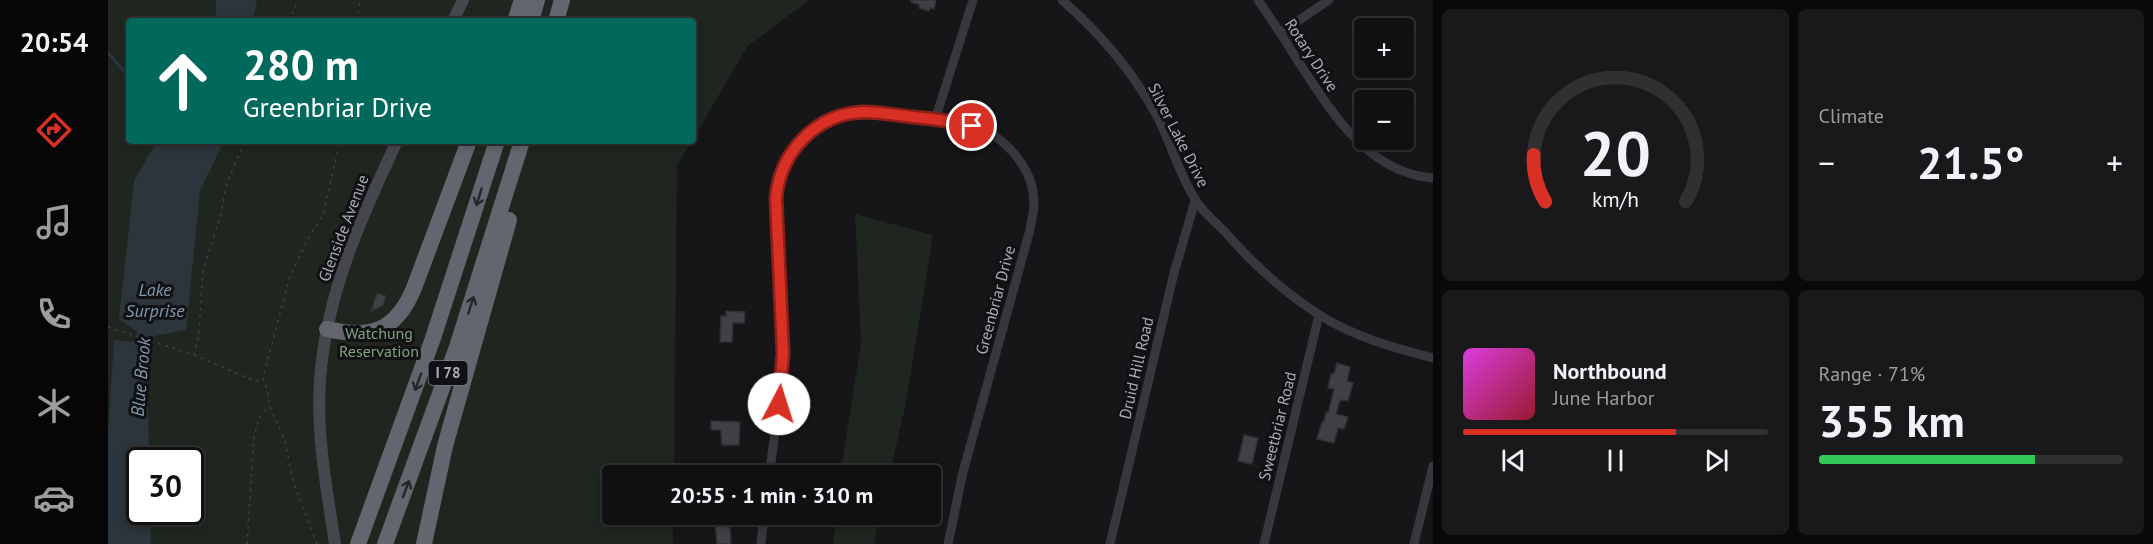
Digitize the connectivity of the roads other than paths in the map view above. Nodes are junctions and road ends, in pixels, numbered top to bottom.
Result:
1 (463, 0) edge
2 (522, 0) edge
3 (537, 0) edge
4 (562, 0) edge
5 (973, 0) edge
6 (1062, 0) edge
7 (1258, 0) edge
8 (1329, 0) edge
9 (454, 18) edge
10 (516, 18) edge
11 (532, 18) edge
12 (557, 18) edge
13 (1280, 33) junction
14 (935, 120) junction
15 (396, 144) edge
16 (468, 144) edge
17 (495, 144) edge
18 (521, 144) edge
19 (1433, 178) edge
20 (505, 201) junction
21 (1196, 201) junction
22 (1319, 315) junction
23 (327, 329) junction
24 (1433, 358) edge
25 (771, 465) edge
26 (1433, 466) edge
27 (763, 525) edge
28 (335, 544) edge
29 (358, 544) edge
30 (385, 544) edge
31 (424, 544) edge
32 (761, 544) edge
33 (948, 544) edge
34 (1110, 544) edge
35 (1264, 544) edge
36 (1414, 544) edge

1 - 9 main road
2 - 10 highway
3 - 11 highway
4 - 12 highway
5 - 14 street
6 - 21 street, Silver Lake Drive
7 - 13 street, Rotary Drive
8 - 13 street
13 - 19 street, Rotary Drive
14 - 25 street, Greenbriar Drive
14 - 33 street, Greenbriar Drive
15 - 23 main road, Glenside Avenue
16 - 23 highway
17 -> 29 highway, I 78
18 - 20 highway, I 78
30 -> 20 highway, I 78
20 - 31 highway
21 - 22 street, Silver Lake Drive
21 - 34 street, Druid Hill Road
22 - 24 street, Silver Lake Drive
22 - 35 street, Sweetbriar Road
23 - 28 main road, Glenside Avenue
26 - 36 street
27 - 32 street

